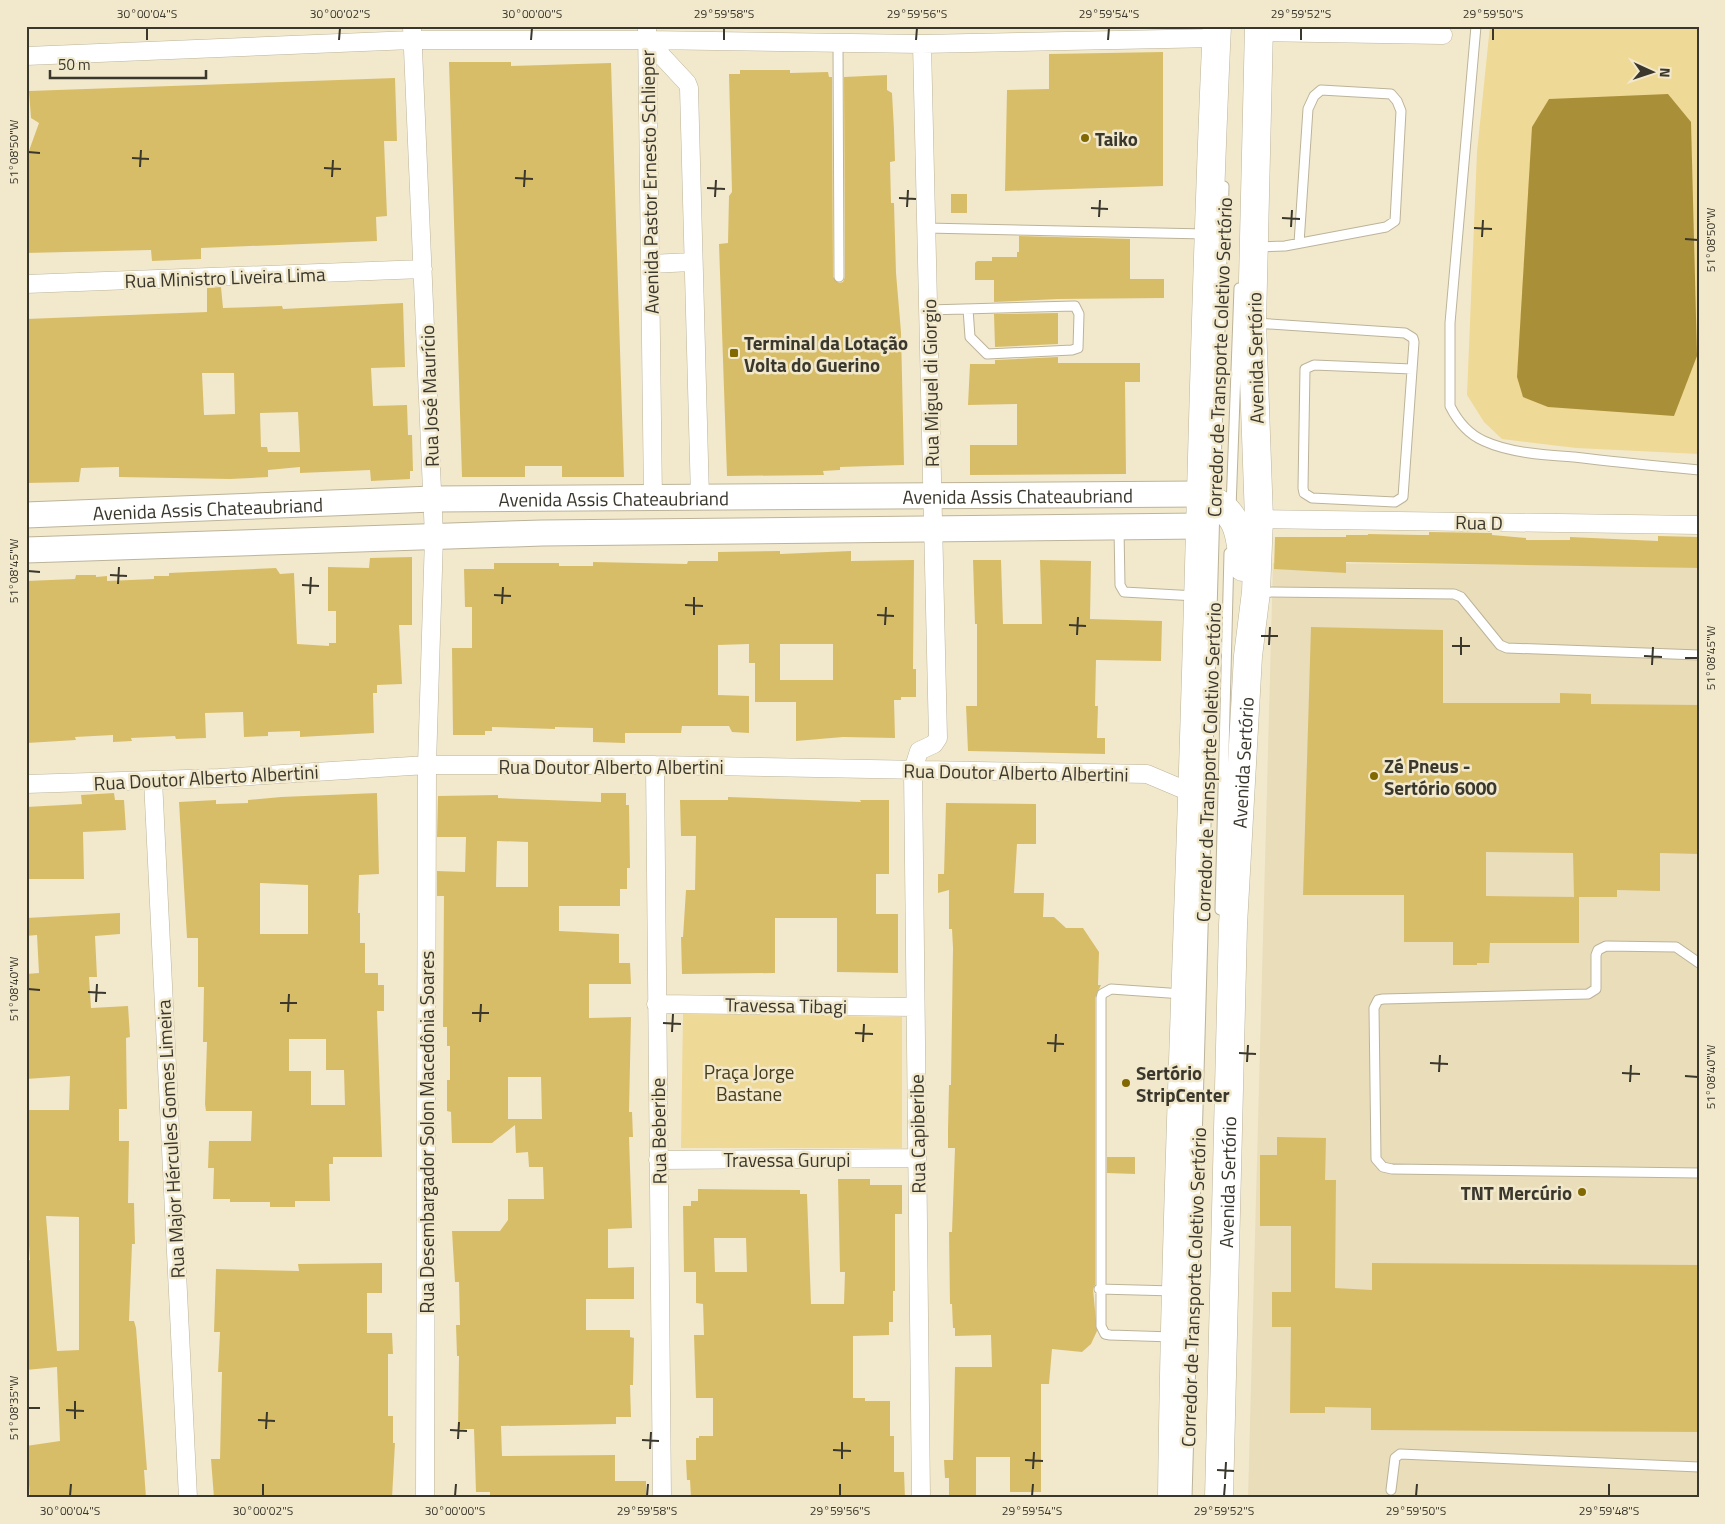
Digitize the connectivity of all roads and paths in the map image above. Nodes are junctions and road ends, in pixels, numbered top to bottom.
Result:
1 (1476, 26) edge
2 (1256, 28) edge
3 (1217, 32) edge
4 (412, 33) edge
5 (647, 33) edge
6 (1443, 35) dead end
7 (838, 42) junction
8 (922, 44) junction
9 (26, 56) edge
10 (1248, 58) dead end
11 (1224, 174) dead end
12 (926, 228) junction
13 (1207, 234) junction
14 (1300, 243) junction
15 (1254, 247) junction
16 (692, 262) junction
17 (650, 264) junction
18 (424, 269) junction
19 (1240, 275) dead end
20 (839, 277) dead end
21 (26, 284) edge
22 (968, 309) junction
23 (928, 310) junction
24 (1252, 323) junction
25 (1412, 369) junction
26 (1699, 470) edge
27 (932, 496) junction
28 (700, 498) junction
29 (433, 499) junction
30 (542, 499) junction
31 (653, 499) junction
32 (1215, 503) junction
33 (128, 512) junction
34 (26, 515) edge
35 (1259, 519) junction
36 (1699, 524) edge
37 (1119, 526) junction
38 (1200, 526) junction
39 (933, 528) junction
40 (542, 533) junction
41 (434, 537) junction
42 (131, 548) junction
43 (26, 550) edge
44 (1256, 592) junction
45 (1198, 596) junction
46 (1699, 655) edge
47 (1248, 656) junction
48 (655, 765) junction
49 (427, 766) junction
50 (913, 770) junction
51 (153, 780) junction
52 (26, 784) edge
53 (1192, 793) junction
54 (1220, 921) dead end
55 (1699, 963) edge
56 (1185, 994) junction
57 (656, 1004) junction
58 (915, 1007) junction
59 (917, 1158) junction
60 (658, 1160) junction
61 (1699, 1174) edge
62 (1099, 1289) junction
63 (1175, 1292) junction
64 (1174, 1338) junction
65 (1699, 1467) edge
66 (1391, 1490) dead end
67 (188, 1498) edge
68 (425, 1498) edge
69 (662, 1498) edge
70 (921, 1498) edge
71 (1172, 1498) edge
72 (1187, 1498) edge
73 (1219, 1498) edge

1 - 26 lane
2 - 6 street
2 - 10 lane
2 - 15 main road, Avenida Sertório
3 - 8 street
3 - 13 main road
4 - 5 street
4 - 9 street
4 - 18 street, Rua José Maurício
5 - 7 street
5 - 16 street, Avenida Pastor Ernesto Schlieper
5 - 17 street, Avenida Pastor Ernesto Schlieper
7 - 8 street
7 - 20 lane
8 - 12 street, Rua Miguel di Giorgio
11 - 32 lane, Corredor de Transporte Coletivo Sertório
12 - 13 lane
12 - 23 street, Rua Miguel di Giorgio
13 - 32 main road
14 - 14 lane
14 - 15 lane
15 - 24 main road, Avenida Sertório
16 - 17 street
16 - 28 street, Avenida Pastor Ernesto Schlieper
17 - 31 street, Avenida Pastor Ernesto Schlieper
18 - 21 street, Rua Ministro Liveira Lima
18 - 29 street, Rua José Maurício
19 - 32 lane, Corredor de Transporte Coletivo Sertório
22 - 22 lane
22 - 23 lane
23 - 27 street, Rua Miguel di Giorgio
24 - 25 lane
24 - 35 main road, Avenida Sertório
25 - 25 lane
27 - 28 street, Avenida Assis Chateaubriand
27 - 32 street, Avenida Assis Chateaubriand
27 - 39 street, Rua Miguel di Giorgio
28 - 31 street, Avenida Assis Chateaubriand
29 - 30 street, Avenida Assis Chateaubriand
29 - 33 street, Avenida Assis Chateaubriand
29 - 41 street, Rua José Maurício
30 - 31 street, Avenida Assis Chateaubriand
30 - 40 street
32 - 38 main road
32 - 47 main road
32 - 54 lane, Corredor de Transporte Coletivo Sertório
32 - 72 lane, Corredor de Transporte Coletivo Sertório
33 - 34 street, Avenida Assis Chateaubriand
33 - 42 street
35 - 36 street, Rua D
35 - 44 main road, Avenida Sertório
37 - 38 street, Avenida Assis Chateaubriand
37 - 39 street, Avenida Assis Chateaubriand
37 - 45 lane
38 - 45 main road
39 - 40 street, Avenida Assis Chateaubriand
39 - 50 street, Rua Miguel di Giorgio
40 - 41 street, Avenida Assis Chateaubriand
41 - 42 street, Avenida Assis Chateaubriand
41 - 49 street, Rua José Maurício
42 - 43 street, Avenida Assis Chateaubriand
44 - 46 lane
44 - 47 main road, Avenida Sertório
45 - 53 main road
47 - 73 main road, Avenida Sertório
48 - 49 street, Rua Doutor Alberto Albertini
48 - 50 street, Rua Doutor Alberto Albertini
48 - 57 street, Rua Beberibe
49 - 51 street, Rua Doutor Alberto Albertini
49 - 68 street, Rua Desembargador Solon Macedônia Soares
50 - 53 street, Rua Doutor Alberto Albertini
50 - 58 street, Rua Capiberibe
51 - 52 street, Rua Doutor Alberto Albertini
51 - 67 street, Rua Major Hércules Gomes Limeira
53 - 56 main road
55 - 61 lane
56 - 62 lane
56 - 63 main road
57 - 58 street, Travessa Tibagi
57 - 60 street, Rua Beberibe
58 - 59 street, Rua Capiberibe
59 - 60 street, Travessa Gurupi
59 - 70 street, Rua Capiberibe
60 - 69 street, Rua Beberibe
62 - 63 lane
62 - 64 lane
63 - 64 main road
64 - 71 main road
65 - 66 lane

